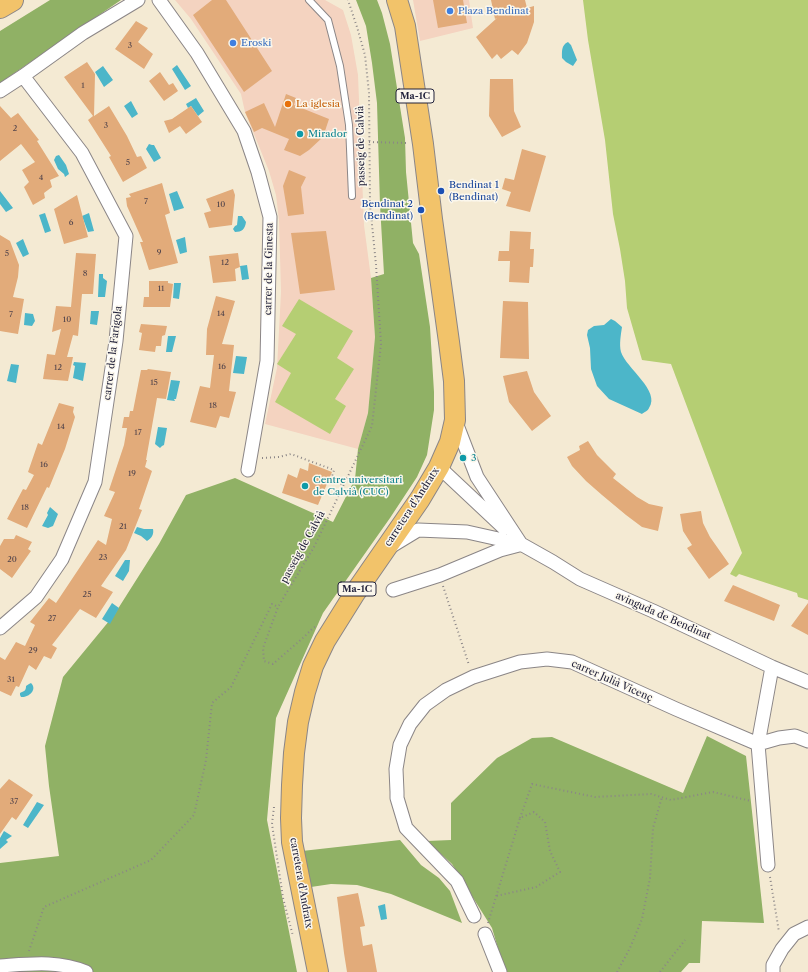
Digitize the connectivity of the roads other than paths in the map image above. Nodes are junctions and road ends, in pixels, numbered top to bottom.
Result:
1 (12, 0) edge
2 (138, 0) edge
3 (159, 0) edge
4 (309, 0) edge
5 (397, 0) edge
6 (0, 7) edge
7 (23, 76) junction
8 (0, 92) edge
9 (352, 196) dead end
10 (455, 420) junction
11 (249, 464) road end
12 (440, 467) junction
13 (521, 544) junction
14 (383, 552) junction
15 (393, 590) dead end
16 (0, 628) edge
17 (772, 666) junction
18 (808, 682) edge
19 (808, 741) edge
20 (758, 744) junction
21 (768, 865) road end
22 (474, 916) dead end
23 (808, 927) edge
24 (485, 934) road end
25 (0, 966) edge
26 (29, 968) edge
27 (86, 972) edge
28 (318, 972) edge
29 (500, 972) edge
30 (773, 972) edge

1 - 6 highway
2 - 7 street
3 - 11 street, carrer de la Ginesta
4 - 9 lane
5 - 10 main road, carretera d'Andratx / Ma-1C
7 - 8 street
7 - 16 street, carrer de la Farigola
10 - 12 main road, carretera d'Andratx / Ma-1C
10 - 13 street, avinguda de Bendinat
12 - 13 street, avinguda de Bendinat
12 - 14 main road, carretera d'Andratx / Ma-1C
13 - 14 street, avinguda de Bendinat
13 - 15 street
13 - 17 street, avinguda de Bendinat
14 - 28 main road, carretera d'Andratx / Ma-1C
17 - 18 street, avinguda de Bendinat
17 - 20 street
19 - 20 street
20 - 21 street
20 - 22 street, carrer Julià Vicenç
23 - 30 street
24 - 29 street
25 - 26 street
26 - 27 street

